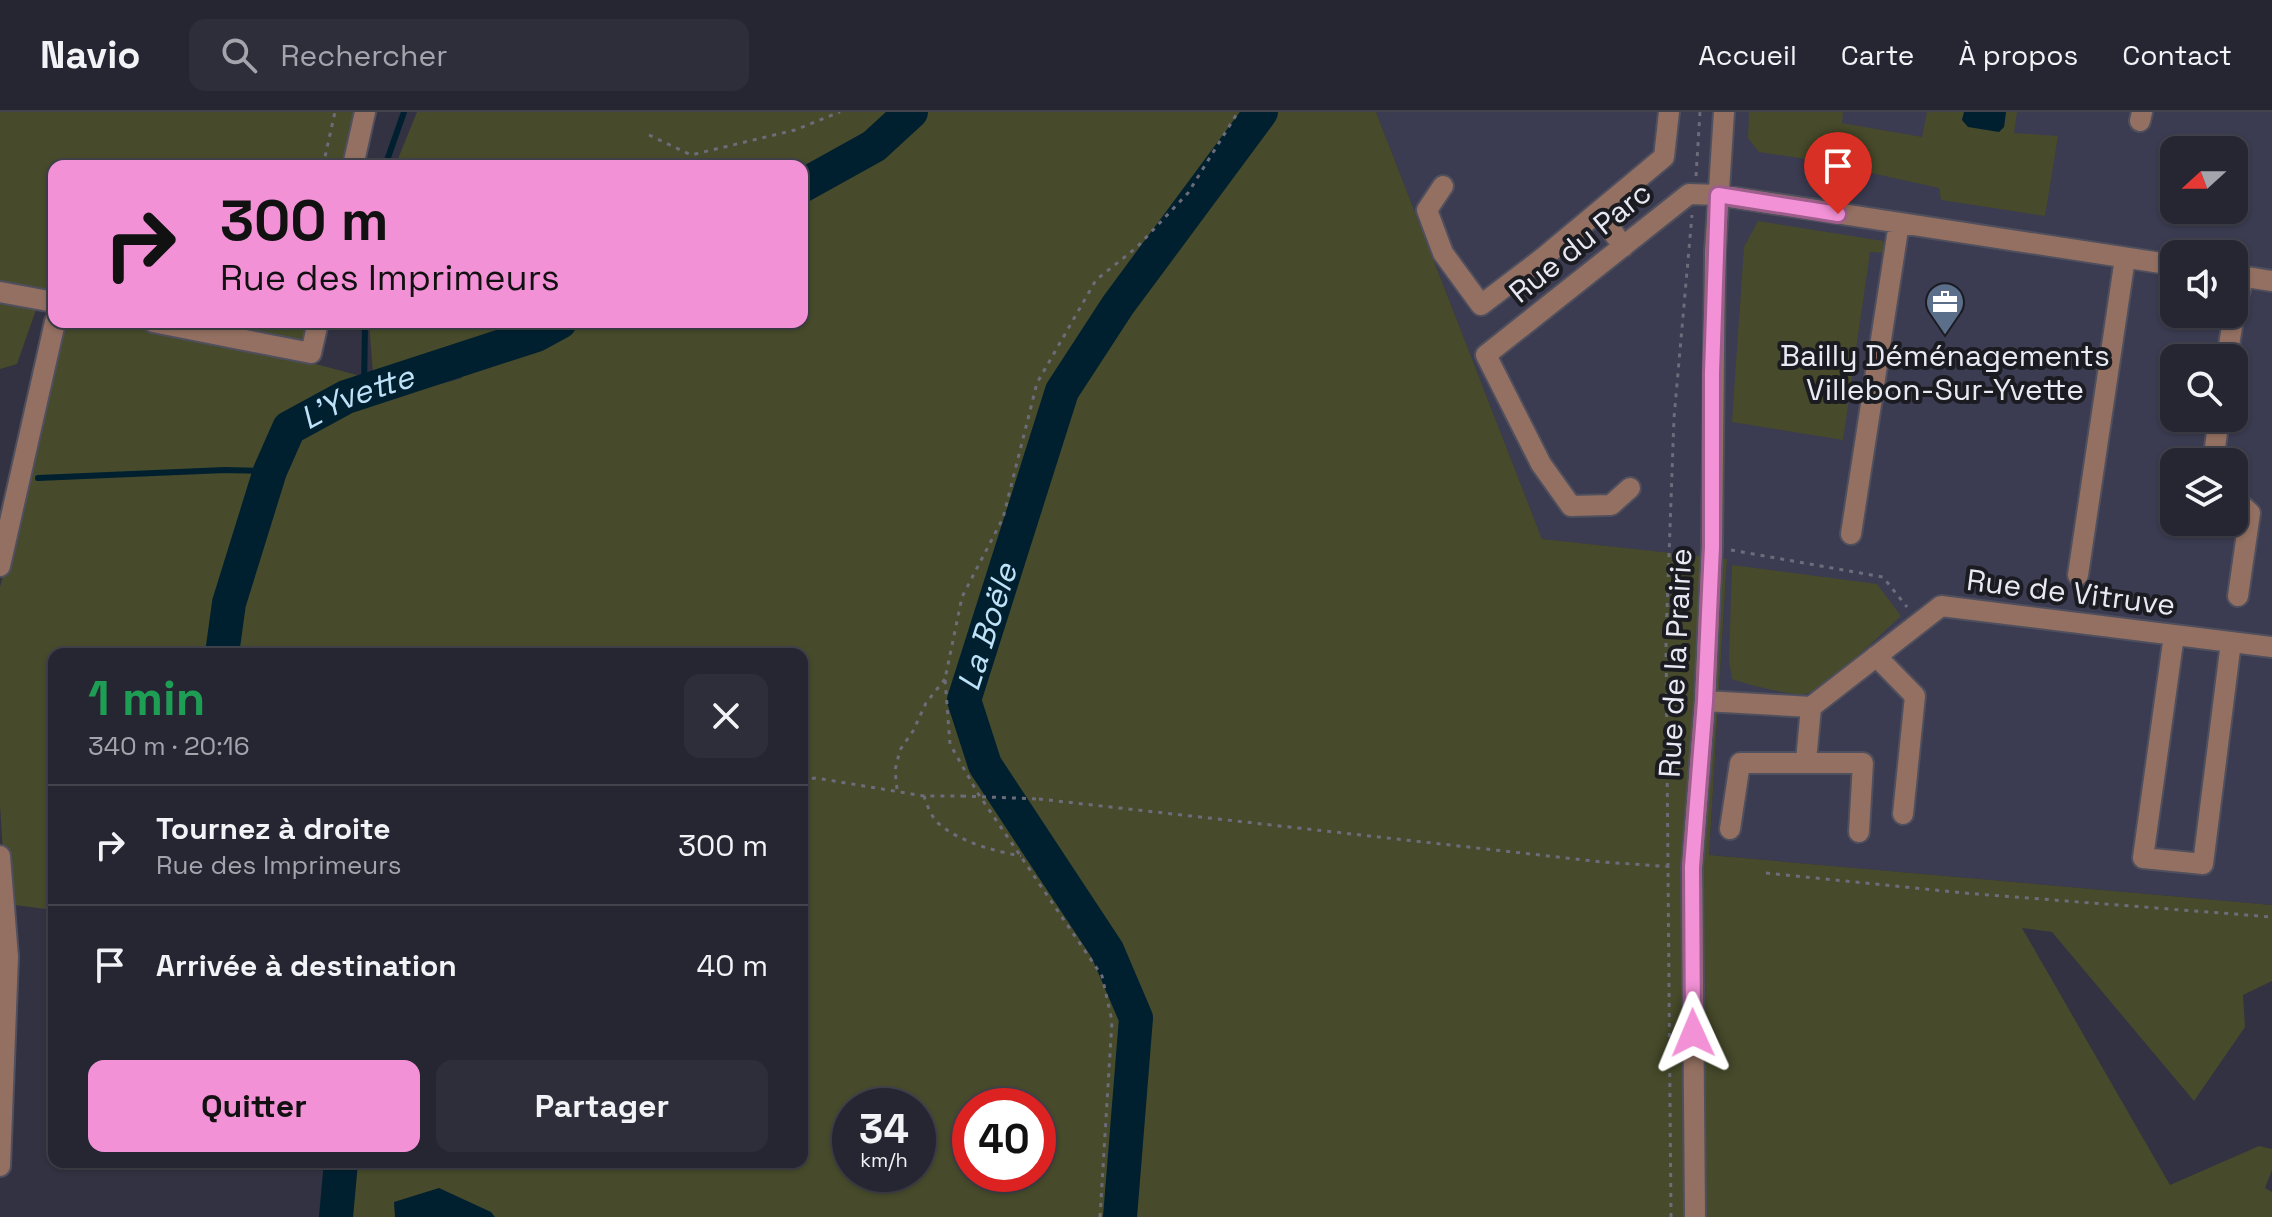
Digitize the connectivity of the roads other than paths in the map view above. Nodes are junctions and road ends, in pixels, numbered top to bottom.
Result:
1 (365, 112) edge
2 (1669, 112) edge
3 (1724, 112) edge
4 (354, 160) edge
5 (1443, 186) dead end
6 (1718, 195) junction
7 (1599, 211) junction
8 (1899, 223) junction
9 (1623, 247) junction
10 (2125, 258) junction
11 (2160, 263) edge
12 (2248, 277) edge
13 (2272, 281) edge
14 (0, 292) edge
15 (48, 301) edge
16 (54, 328) edge
17 (184, 328) edge
18 (317, 328) edge
19 (1630, 488) dead end
20 (1851, 534) dead end
21 (2247, 536) edge
22 (0, 566) edge
23 (2078, 575) dead end
24 (2238, 596) dead end
25 (2174, 635) junction
26 (2231, 642) junction
27 (2272, 647) edge
28 (1876, 656) junction
29 (1705, 701) junction
30 (1811, 707) junction
31 (1806, 761) junction
32 (1903, 814) dead end
33 (1730, 829) dead end
34 (1859, 832) dead end
35 (0, 856) edge
36 (0, 1166) edge
37 (1695, 1217) edge

1 - 4 street
2 - 7 street
3 - 6 street, Rue de la Prairie
5 - 7 street
6 - 8 street, Rue du Parc
6 - 9 street, Rue du Parc
6 - 29 street, Rue de la Prairie
7 - 9 street
8 - 10 street, Rue du Parc
8 - 20 street
9 - 19 street, Rue du Parc
10 - 11 street, Rue du Parc
10 - 23 street
12 - 13 street
14 - 15 street
16 - 22 street
17 - 18 street
21 - 24 street
25 - 26 street, Rue de Vitruve
25 - 26 street
25 - 28 street, Rue de Vitruve
26 - 27 street, Rue de Vitruve
28 - 30 street, Rue de Vitruve
28 - 32 street
29 - 30 street
29 - 37 street, Rue de la Prairie
30 - 31 street
31 - 33 street
31 - 34 street
35 - 36 street

